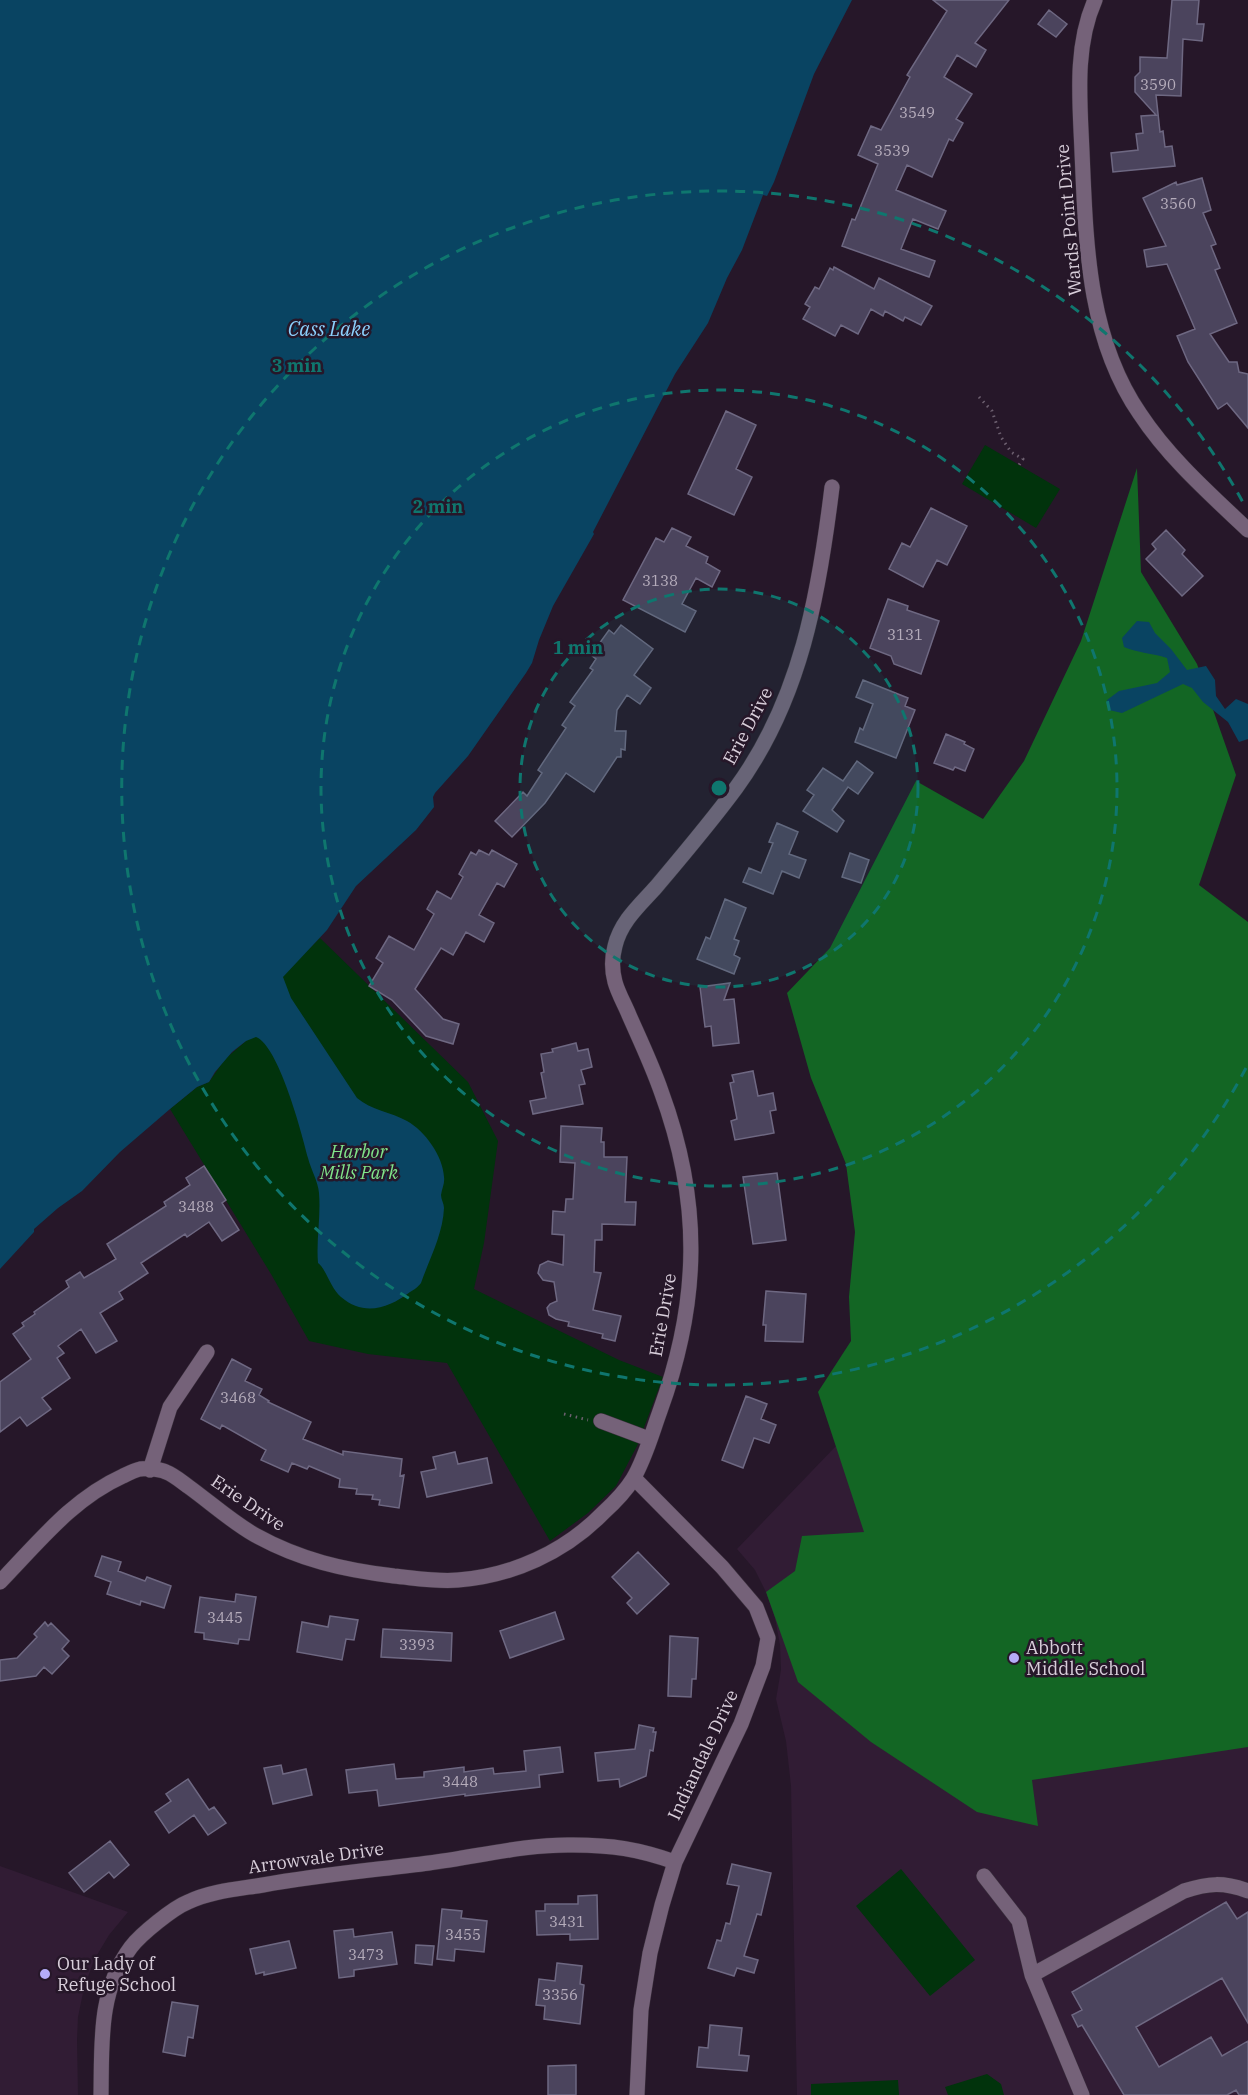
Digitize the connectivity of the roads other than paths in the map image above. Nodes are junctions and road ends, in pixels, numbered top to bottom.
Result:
1 (1095, 0) edge
2 (832, 488) dead end
3 (1248, 530) edge
4 (207, 1352) dead end
5 (601, 1421) road end
6 (650, 1439) junction
7 (150, 1470) junction
8 (634, 1478) junction
9 (0, 1582) edge
10 (675, 1862) junction
11 (984, 1876) dead end
12 (1248, 1891) edge
13 (1032, 1975) junction
14 (101, 2095) edge
15 (637, 2095) edge
16 (1082, 2095) edge

1 - 3 street, Wards Point Drive
2 - 6 street, Erie Drive
4 - 7 street
5 - 6 street
6 - 8 street, Erie Drive
7 - 8 street, Erie Drive
7 - 9 street
8 - 10 street, Indiandale Drive
10 - 14 street, Arrowvale Drive
10 - 15 street, Indiandale Drive
11 - 13 street
12 - 13 street
13 - 16 street

